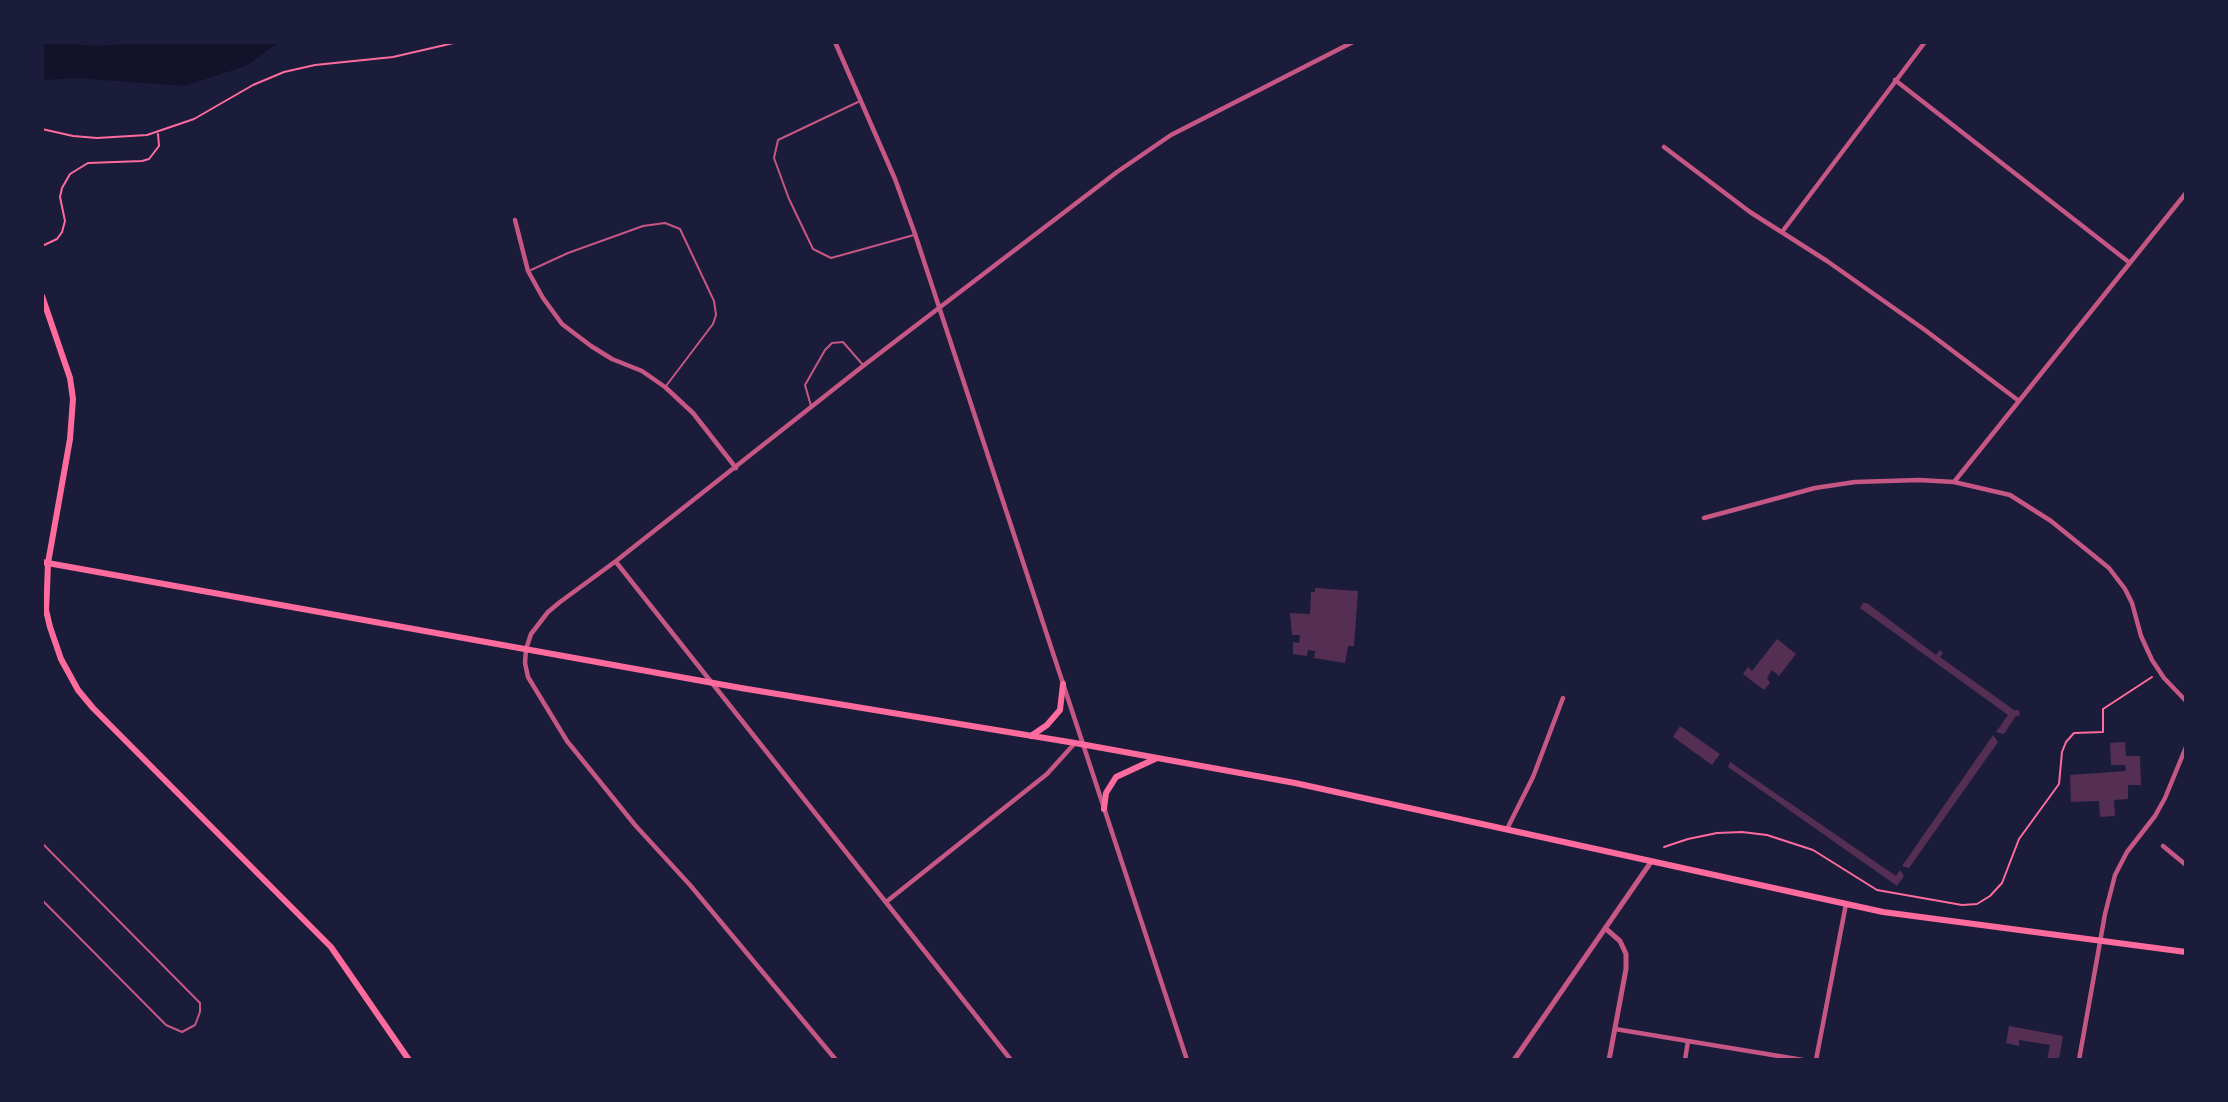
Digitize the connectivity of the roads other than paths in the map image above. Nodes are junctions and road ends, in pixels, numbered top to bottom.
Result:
1 (835, 42) edge
2 (1353, 42) edge
3 (1925, 42) edge
4 (1895, 80) junction
5 (860, 100) junction
6 (1664, 147) dead end
7 (2186, 193) edge
8 (515, 220) dead end
9 (1782, 232) junction
10 (915, 234) junction
11 (2130, 263) junction
12 (528, 271) junction
13 (42, 296) edge
14 (939, 309) junction
15 (863, 366) junction
16 (665, 387) junction
17 (2019, 401) junction
18 (811, 407) junction
19 (736, 468) junction
20 (1954, 482) junction
21 (1704, 518) dead end
22 (616, 561) junction
23 (45, 563) edge
24 (526, 649) junction
25 (712, 682) junction
26 (1063, 684) junction
27 (1563, 698) dead end
28 (2186, 701) edge
29 (1031, 736) junction
30 (1075, 743) junction
31 (1083, 745) junction
32 (2186, 747) edge
33 (1157, 758) junction
34 (1104, 809) junction
35 (1506, 830) junction
36 (42, 843) edge
37 (2163, 846) dead end
38 (1651, 862) junction
39 (2186, 865) edge
40 (42, 900) edge
41 (886, 902) junction
42 (1846, 904) junction
43 (1605, 928) junction
44 (2100, 941) junction
45 (2186, 952) edge
46 (1615, 1029) junction
47 (1688, 1041) junction
48 (409, 1060) edge
49 (836, 1060) edge
50 (1011, 1060) edge
51 (1187, 1060) edge
52 (1514, 1060) edge
53 (1609, 1060) edge
54 (1685, 1060) edge
55 (1803, 1060) edge
56 (1816, 1060) edge
57 (2079, 1060) edge

1 - 5 street
2 - 14 street
3 - 4 street
4 - 9 street
4 - 11 street
5 - 10 street
5 - 10 lane
6 - 9 street
7 - 11 street
8 - 12 street
9 - 17 street
10 - 14 street
11 - 17 street
12 - 16 street
12 - 16 lane
13 - 23 main road
14 - 15 street
14 - 26 street
15 - 18 street
15 - 18 lane
16 - 19 street
17 - 20 street
18 - 19 street
19 - 22 street
20 - 21 street
20 - 28 street
22 - 24 street
22 - 25 street
23 - 24 main road
23 - 48 main road
24 - 25 main road
24 - 49 street
25 - 29 main road
25 - 41 street
26 - 29 main road
26 - 31 street
27 - 35 street
29 - 30 main road
30 - 31 main road
30 - 41 street
31 - 33 main road
31 - 34 street
32 - 44 street
33 - 34 main road
33 - 35 main road
34 - 51 street
35 - 38 main road
36 - 40 lane
37 - 39 street
38 - 42 main road
38 - 43 street
41 - 50 street
42 - 44 main road
42 - 56 street
43 - 46 street
43 - 52 street
44 - 45 main road
44 - 57 street
46 - 47 street
46 - 53 street
47 - 54 street
47 - 55 street

